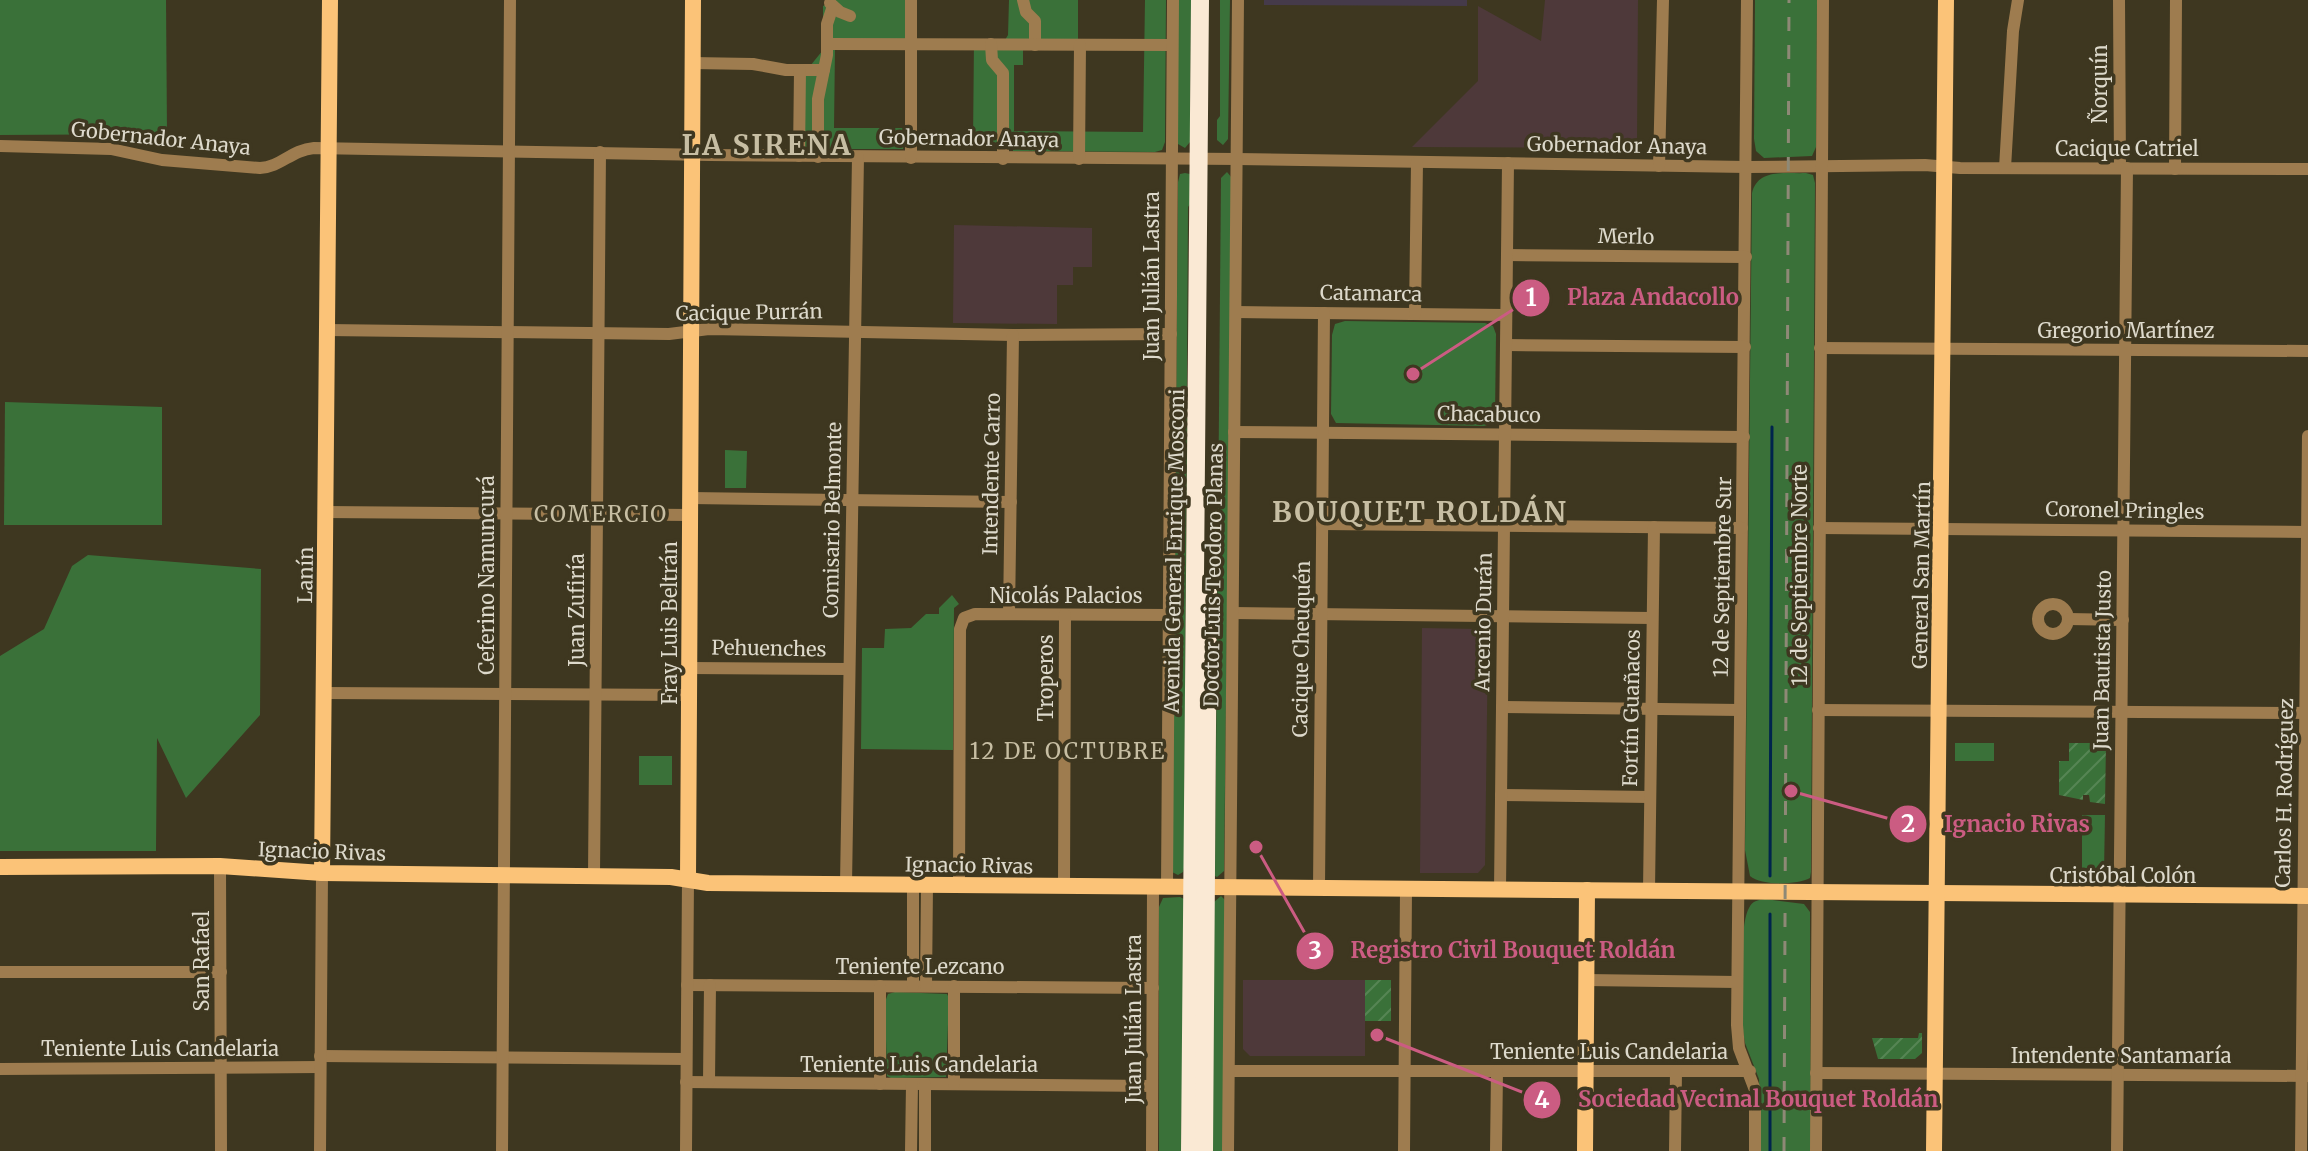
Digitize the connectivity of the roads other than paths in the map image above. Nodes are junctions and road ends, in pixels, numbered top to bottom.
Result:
1 (330, 0) edge
2 (510, 0) edge
3 (693, 0) edge
4 (911, 0) edge
5 (1023, 0) edge
6 (1173, 0) edge
7 (1200, 0) edge
8 (1212, 0) edge
9 (1238, 0) edge
10 (1663, 0) edge
11 (1747, 0) edge
12 (1823, 0) edge
13 (1946, 0) edge
14 (2018, 0) edge
15 (2119, 0) edge
16 (2176, 0) edge
17 (830, 3) edge
18 (850, 16) dead end
19 (827, 44) junction
20 (911, 44) junction
21 (991, 44) junction
22 (1035, 45) junction
23 (1080, 45) junction
24 (1172, 45) junction
25 (692, 63) junction
26 (800, 70) junction
27 (824, 70) junction
28 (0, 146) edge
29 (329, 148) junction
30 (509, 151) junction
31 (600, 152) junction
32 (692, 154) junction
33 (799, 156) junction
34 (818, 157) junction
35 (858, 157) junction
36 (911, 158) junction
37 (1003, 159) junction
38 (1079, 159) junction
39 (1237, 159) junction
40 (1172, 160) junction
41 (1205, 160) junction
42 (1417, 162) junction
43 (1508, 163) junction
44 (1822, 164) junction
45 (1659, 166) junction
46 (1945, 166) junction
47 (1747, 167) junction
48 (2005, 168) junction
49 (2123, 168) junction
50 (2175, 169) junction
51 (2308, 169) edge
52 (1507, 255) junction
53 (1746, 257) junction
54 (1236, 312) junction
55 (1324, 313) junction
56 (1415, 314) junction
57 (1506, 315) junction
58 (327, 330) junction
59 (691, 331) junction
60 (855, 331) junction
61 (508, 332) junction
62 (599, 333) junction
63 (1171, 334) junction
64 (1013, 335) junction
65 (1506, 345) junction
66 (1745, 347) junction
67 (1820, 348) junction
68 (1943, 349) junction
69 (2125, 350) junction
70 (2308, 351) edge
71 (1234, 432) junction
72 (1323, 433) junction
73 (1505, 435) junction
74 (2308, 436) edge
75 (1744, 437) junction
76 (852, 500) junction
77 (1011, 502) junction
78 (690, 506) junction
79 (325, 512) junction
80 (506, 513) junction
81 (597, 514) junction
82 (1322, 524) junction
83 (1504, 525) junction
84 (1654, 527) junction
85 (1742, 528) junction
86 (1819, 528) junction
87 (1942, 528) junction
88 (2124, 530) junction
89 (2308, 532) edge
90 (1233, 613) junction
91 (1009, 614) junction
92 (1321, 614) junction
93 (1065, 615) junction
94 (1169, 615) junction
95 (1503, 616) junction
96 (1652, 618) junction
97 (2069, 619) dead end
98 (2123, 620) junction
99 (689, 668) junction
100 (849, 669) junction
101 (324, 693) junction
102 (505, 694) junction
103 (596, 694) junction
104 (689, 695) junction
105 (1502, 707) junction
106 (1651, 709) junction
107 (1740, 710) junction
108 (1818, 710) junction
109 (1940, 710) junction
110 (2122, 712) junction
111 (2306, 713) edge
112 (1501, 795) junction
113 (1650, 797) junction
114 (220, 866) junction
115 (0, 867) edge
116 (322, 873) junction
117 (504, 875) junction
118 (594, 876) junction
119 (688, 879) junction
120 (846, 884) junction
121 (920, 885) junction
122 (959, 885) junction
123 (1064, 886) junction
124 (1160, 887) junction
125 (1199, 888) junction
126 (1230, 888) junction
127 (1319, 888) junction
128 (1406, 890) junction
129 (1500, 890) junction
130 (1587, 890) junction
131 (1649, 890) junction
132 (1738, 891) junction
133 (1817, 892) junction
134 (1938, 894) junction
135 (2120, 895) junction
136 (2306, 896) edge
137 (0, 972) edge
138 (221, 972) junction
139 (1586, 980) junction
140 (1737, 982) junction
141 (687, 985) junction
142 (710, 985) junction
143 (880, 986) junction
144 (919, 986) junction
145 (954, 986) junction
146 (1153, 988) junction
147 (502, 1058) junction
148 (686, 1059) junction
149 (320, 1062) junction
150 (221, 1068) junction
151 (0, 1069) edge
152 (1229, 1071) junction
153 (1404, 1071) junction
154 (1497, 1071) junction
155 (1586, 1071) junction
156 (1676, 1071) junction
157 (1750, 1071) junction
158 (1816, 1073) junction
159 (1935, 1073) junction
160 (2118, 1075) junction
161 (2305, 1076) edge
162 (686, 1082) junction
163 (709, 1082) junction
164 (880, 1084) junction
165 (919, 1084) junction
166 (954, 1084) junction
167 (1152, 1086) junction
168 (221, 1151) edge
169 (320, 1151) edge
170 (502, 1151) edge
171 (686, 1151) edge
172 (911, 1151) edge
173 (925, 1151) edge
174 (1152, 1151) edge
175 (1190, 1151) edge
176 (1204, 1151) edge
177 (1228, 1151) edge
178 (1404, 1151) edge
179 (1496, 1151) edge
180 (1585, 1151) edge
181 (1675, 1151) edge
182 (1755, 1151) edge
183 (1816, 1151) edge
184 (1934, 1151) edge
185 (2117, 1151) edge
186 (2301, 1151) edge

1 - 29 main road, Lanín
2 - 30 street, Ceferino Namuncurá
3 - 25 main road, Fray Luis Beltrán
4 - 20 street
5 - 22 street
6 - 24 street, Juan Julián Lastra
7 - 41 highway, Avenida General Enrique Mosconi
8 - 41 highway, Avenida General Enrique Mosconi
9 - 39 street, Doctor Luis Teodoro Planas
10 - 45 street
11 - 47 street, 12 de Septiembre Sur
12 - 44 street, 12 de Septiembre Norte
13 - 46 main road, General San Martín
14 - 48 street
15 - 49 street, Ñorquín
16 - 50 street
17 - 18 street
17 - 19 street
19 - 20 street
19 - 27 street
20 - 21 street
20 - 36 street
21 - 22 street
21 - 37 street
22 - 23 street
23 - 24 street
23 - 38 street
24 - 40 street, Juan Julián Lastra
25 - 26 street
25 - 32 main road, Fray Luis Beltrán
26 - 27 street
26 - 33 street
27 - 34 street
28 - 29 street, Gobernador Anaya
29 - 30 street, Gobernador Anaya
29 - 58 main road, Lanín
30 - 31 street, Gobernador Anaya
30 - 61 street, Ceferino Namuncurá
31 - 32 street, Gobernador Anaya
31 - 62 street, Juan Zufiría
32 - 33 street, Gobernador Anaya
32 - 59 main road, Fray Luis Beltrán
33 - 34 street, Gobernador Anaya
34 - 35 street, Gobernador Anaya
35 - 36 street, Gobernador Anaya
35 - 60 street, Comisario Belmonte
36 - 37 street, Gobernador Anaya
37 - 38 street, Gobernador Anaya
38 - 40 street, Gobernador Anaya
39 - 41 street, Gobernador Anaya
39 - 42 street, Gobernador Anaya
39 - 54 street, Doctor Luis Teodoro Planas
40 - 41 street, Gobernador Anaya
40 - 63 street, Juan Julián Lastra
41 - 125 highway, Avenida General Enrique Mosconi
42 - 43 street, Gobernador Anaya
42 - 56 street
43 - 45 street, Gobernador Anaya
43 - 52 street, Arcenio Durán
44 - 46 street, Gobernador Anaya
44 - 47 street, Gobernador Anaya
44 - 67 street, 12 de Septiembre Norte
45 - 47 street, Gobernador Anaya
46 - 48 street, Cacique Catriel
46 - 68 main road, General San Martín
47 - 53 street, 12 de Septiembre Sur
48 - 49 street, Cacique Catriel
49 - 50 street, Cacique Catriel
49 - 69 street, Juan Bautista Justo
50 - 51 street, Cacique Catriel
52 - 53 street, Merlo
52 - 57 street, Arcenio Durán
53 - 66 street, 12 de Septiembre Sur
54 - 55 street, Catamarca
54 - 71 street, Doctor Luis Teodoro Planas
55 - 56 street, Catamarca
55 - 72 street, Cacique Cheuquén
56 - 57 street, Catamarca
57 - 65 street, Arcenio Durán
58 - 61 street, Cacique Purrán
58 - 79 main road, Lanín
59 - 60 street, Cacique Purrán
59 - 62 street, Cacique Purrán
59 - 78 main road, Fray Luis Beltrán
60 - 64 street, Cacique Purrán
60 - 76 street, Comisario Belmonte
61 - 62 street, Cacique Purrán
61 - 80 street, Ceferino Namuncurá
62 - 81 street, Juan Zufiría
63 - 64 street, Cacique Purrán
63 - 94 street, Juan Julián Lastra
64 - 77 street, Intendente Carro
65 - 66 street
65 - 73 street, Arcenio Durán
66 - 75 street, 12 de Septiembre Sur
67 - 68 street
67 - 86 street, 12 de Septiembre Norte
68 - 69 street, Gregorio Martínez
68 - 87 main road, General San Martín
69 - 70 street, Gregorio Martínez
69 - 88 street, Juan Bautista Justo
71 - 72 street, Chacabuco
71 - 90 street, Doctor Luis Teodoro Planas
72 - 73 street, Chacabuco
72 - 82 street, Cacique Cheuquén
73 - 75 street, Chacabuco
73 - 83 street, Arcenio Durán
74 - 89 street, Carlos H. Rodríguez
75 - 85 street, 12 de Septiembre Sur
76 - 77 street
76 - 78 street
76 - 100 street, Comisario Belmonte
77 - 91 street, Intendente Carro
78 - 81 street
78 - 99 main road, Fray Luis Beltrán
79 - 80 street
79 - 101 main road, Lanín
80 - 81 street
80 - 102 street, Ceferino Namuncurá
81 - 103 street, Juan Zufiría
82 - 83 street
82 - 92 street, Cacique Cheuquén
83 - 84 street
83 - 95 street, Arcenio Durán
84 - 85 street
84 - 96 street, Fortín Guañacos
85 - 107 street, 12 de Septiembre Sur
86 - 87 street, Coronel Pringles
86 - 108 street, 12 de Septiembre Norte
87 - 88 street, Coronel Pringles
87 - 109 main road, General San Martín
88 - 89 street, Coronel Pringles
88 - 98 street, Juan Bautista Justo
89 - 111 street, Carlos H. Rodríguez
90 - 92 street
90 - 126 street, Doctor Luis Teodoro Planas
91 - 93 street, Nicolás Palacios
91 - 122 street, Nicolás Palacios
92 - 95 street
92 - 127 street, Cacique Cheuquén
93 - 94 street, Nicolás Palacios
93 - 123 street, Troperos
94 - 124 street, Juan Julián Lastra
95 - 96 street
95 - 105 street, Arcenio Durán
96 - 106 street, Fortín Guañacos
97 - 98 street
98 - 110 street, Juan Bautista Justo
99 - 100 street, Pehuenches
99 - 104 main road, Fray Luis Beltrán
100 - 120 street, Comisario Belmonte
101 - 102 street
101 - 116 main road, Lanín
102 - 103 street
102 - 117 street, Ceferino Namuncurá
103 - 104 street
103 - 118 street, Juan Zufiría
104 - 119 main road, Fray Luis Beltrán
105 - 106 street
105 - 112 street, Arcenio Durán
106 - 107 street
106 - 113 street, Fortín Guañacos
107 - 132 street, 12 de Septiembre Sur
108 - 109 street
108 - 133 street, 12 de Septiembre Norte
109 - 110 street
109 - 134 main road, General San Martín
110 - 111 street
110 - 135 street, Juan Bautista Justo
111 - 136 street, Carlos H. Rodríguez
112 - 113 street
112 - 129 street, Arcenio Durán
113 - 131 street, Fortín Guañacos
114 - 115 main road, Ignacio Rivas
114 - 116 main road, Ignacio Rivas
114 - 138 street, San Rafael
116 - 117 main road, Ignacio Rivas
116 - 149 street, Lanín
117 - 118 main road, Ignacio Rivas
117 - 147 street, Ceferino Namuncurá
118 - 119 main road, Ignacio Rivas
119 - 120 main road, Ignacio Rivas
119 - 141 street, Fray Luis Beltrán
120 - 121 main road, Ignacio Rivas
121 - 122 main road, Ignacio Rivas
121 - 144 street
122 - 123 main road, Ignacio Rivas
123 - 124 main road, Ignacio Rivas
124 - 125 main road, Ignacio Rivas
124 - 146 street, Juan Julián Lastra
125 - 126 main road, Ignacio Rivas
125 - 175 highway, Avenida General Enrique Mosconi
125 - 176 highway, Avenida General Enrique Mosconi
126 - 127 main road, Ignacio Rivas
126 - 152 street, Doctor Luis Teodoro Planas
127 - 128 main road, Ignacio Rivas
128 - 129 main road, Ignacio Rivas
128 - 153 street
129 - 130 main road, Ignacio Rivas
130 - 131 main road, Ignacio Rivas
130 - 139 main road
131 - 132 main road, Ignacio Rivas
132 - 133 main road, Ignacio Rivas
132 - 140 street, 12 de Septiembre Sur
133 - 134 main road, Ignacio Rivas
133 - 158 street, 12 de Septiembre Norte
134 - 135 main road, Cristóbal Colón
134 - 159 main road, General San Martín
135 - 136 main road, Cristóbal Colón
135 - 160 street, Juan Bautista Justo
136 - 161 street, Carlos H. Rodríguez
137 - 138 street
138 - 150 street, San Rafael
139 - 140 street
139 - 155 main road
140 - 157 street, 12 de Septiembre Sur
141 - 142 street, Teniente Lezcano
141 - 148 street, Fray Luis Beltrán
142 - 143 street, Teniente Lezcano
142 - 163 street
143 - 144 street, Teniente Lezcano
143 - 164 street
144 - 145 street, Teniente Lezcano
145 - 146 street, Teniente Lezcano
145 - 166 street
146 - 167 street, Juan Julián Lastra
147 - 148 street, Teniente Luis Candelaria
147 - 149 street, Teniente Luis Candelaria
147 - 170 street, Ceferino Namuncurá
148 - 162 street, Fray Luis Beltrán
149 - 150 street, Teniente Luis Candelaria
149 - 169 street, Lanín
150 - 151 street, Teniente Luis Candelaria
150 - 168 street, San Rafael
152 - 153 street, Teniente Luis Candelaria
152 - 177 street, Doctor Luis Teodoro Planas
153 - 154 street, Teniente Luis Candelaria
153 - 178 street
154 - 155 street, Teniente Luis Candelaria
154 - 179 street
155 - 156 street, Teniente Luis Candelaria
155 - 180 main road
156 - 157 street, Teniente Luis Candelaria
156 - 181 street
157 - 182 street, 12 de Septiembre Sur
158 - 159 street
158 - 183 street, 12 de Septiembre Norte
159 - 160 street, Intendente Santamaría
159 - 184 main road, General San Martín
160 - 161 street, Intendente Santamaría
160 - 185 street, Juan Bautista Justo
161 - 186 street, Carlos H. Rodríguez
162 - 163 street, Teniente Luis Candelaria
162 - 171 street, Fray Luis Beltrán
163 - 164 street, Teniente Luis Candelaria
164 - 165 street, Teniente Luis Candelaria
165 - 166 street, Teniente Luis Candelaria
165 - 172 street
165 - 173 street
166 - 167 street, Teniente Luis Candelaria
167 - 174 street, Juan Julián Lastra

